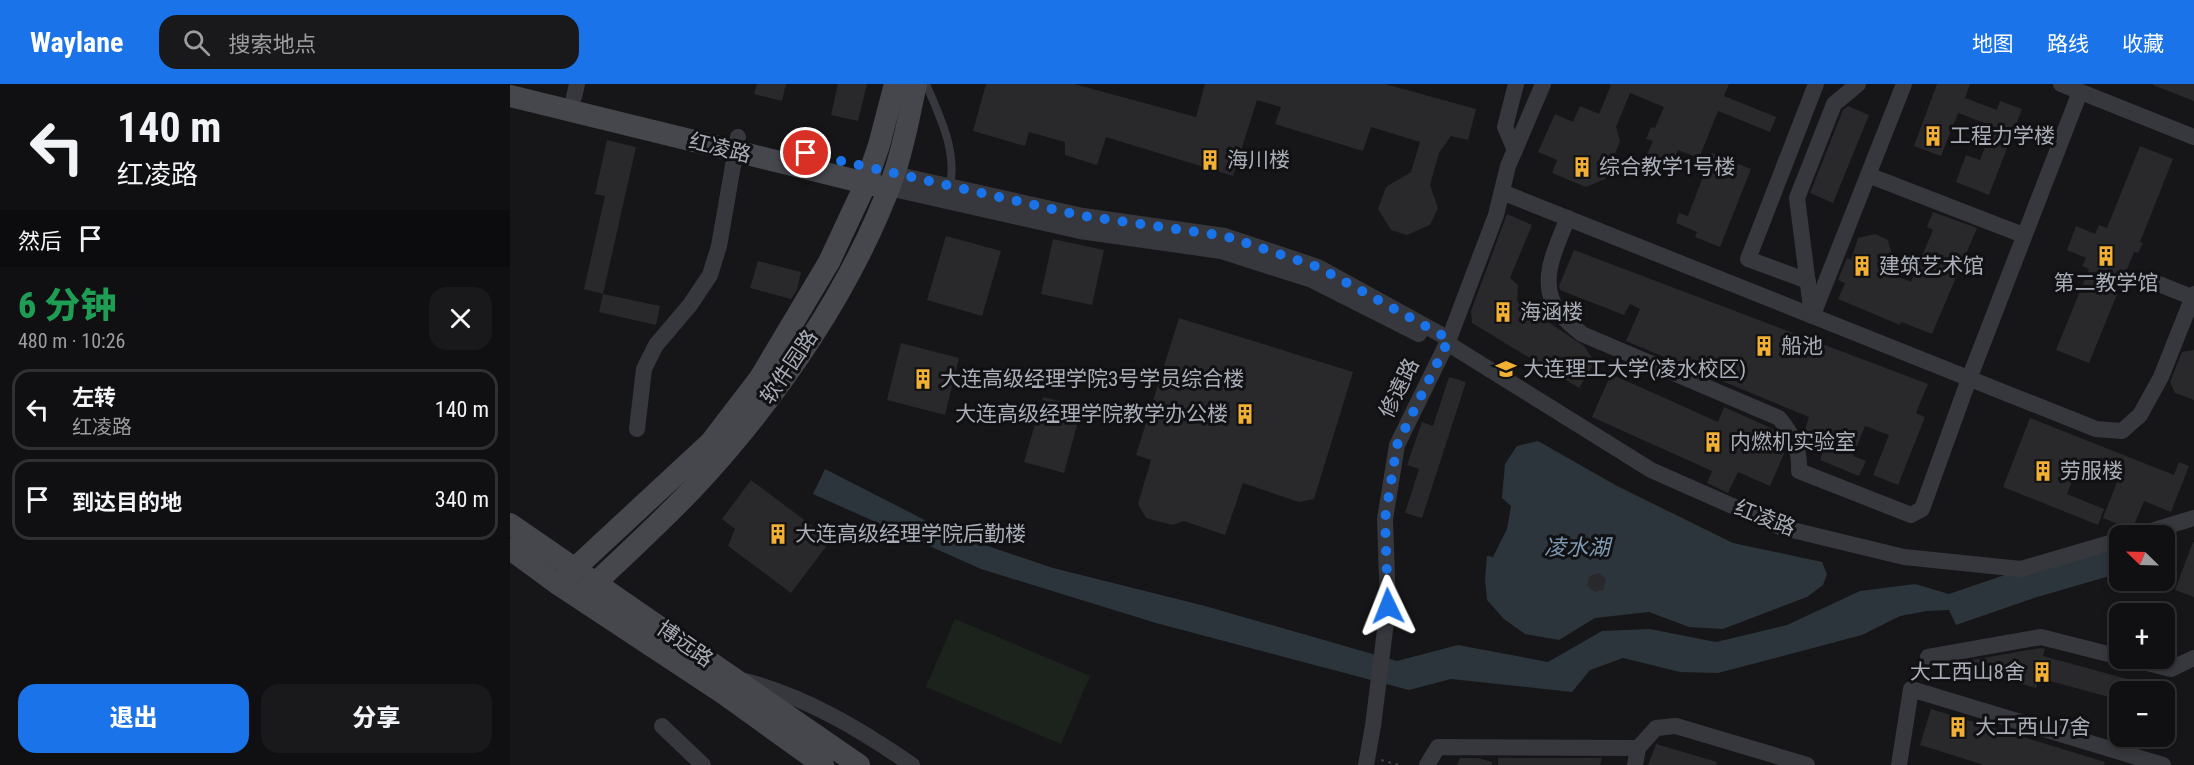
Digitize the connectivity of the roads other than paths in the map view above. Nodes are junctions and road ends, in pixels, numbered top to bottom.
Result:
1 (523, 84) edge
2 (895, 84) edge
3 (915, 84) edge
4 (926, 84) edge
5 (1516, 84) edge
6 (1543, 84) edge
7 (1816, 84) edge
8 (1858, 84) edge
9 (1904, 84) edge
10 (2061, 84) edge
11 (575, 90) edge
12 (2080, 92) junction
13 (510, 96) edge
14 (2194, 136) edge
15 (736, 144) junction
16 (1515, 150) junction
17 (1868, 175) junction
18 (869, 176) junction
19 (891, 181) junction
20 (950, 187) junction
21 (1502, 192) junction
22 (1568, 218) junction
23 (2023, 235) junction
24 (1808, 281) junction
25 (2159, 284) dead end
26 (2194, 296) edge
27 (1812, 316) junction
28 (1447, 343) junction
29 (1969, 379) junction
30 (637, 429) dead end
31 (2194, 518) edge
32 (510, 524) edge
33 (2171, 525) edge
34 (2109, 543) edge
35 (510, 549) edge
36 (567, 577) junction
37 (588, 591) junction
38 (2109, 654) edge
39 (1928, 657) dead end
40 (2194, 658) edge
41 (2175, 667) edge
42 (734, 679) junction
43 (662, 726) dead end
44 (1637, 757) edge
45 (703, 765) edge
46 (823, 765) edge
47 (859, 765) edge
48 (912, 765) edge
49 (1366, 765) edge
50 (1426, 765) edge
51 (1807, 765) edge
52 (1899, 765) edge
53 (2163, 765) edge

1 - 11 main road, 红凌路
2 - 18 main road, 软件园路
3 - 19 main road, 软件园路
4 - 20 lane
5 - 16 street
6 - 16 street, 修遠路
7 - 24 street
8 - 24 street
9 - 17 street
10 - 12 street
11 - 15 main road, 红凌路
12 - 14 street
12 - 23 street
13 - 15 main road, 红凌路
15 - 18 main road, 红凌路
15 - 30 street
16 - 21 street, 修遠路
17 - 23 street
17 - 27 street
18 - 19 main road, 红凌路
18 - 36 main road, 软件园路
19 - 20 street, 红凌路
19 - 28 street, 红凌路
19 - 37 main road, 软件园路
20 - 28 street, 红凌路
21 - 22 street
21 - 28 street, 修遠路
22 - 27 street
22 - 29 street
23 - 29 street
24 - 27 street
25 - 26 street
26 - 29 street
27 - 29 street
28 - 34 street, 红凌路
28 - 49 street, 修遠路
31 - 33 street
32 - 36 main road, 博远路
35 - 36 main road, 博远路
36 - 37 main road, 博远路
37 - 42 main road, 博远路
37 - 46 main road, 博远路
38 - 39 street
40 - 41 street
42 - 47 main road, 博远路
42 - 48 street
43 - 45 street
44 - 50 street
44 - 51 street
52 - 53 street

